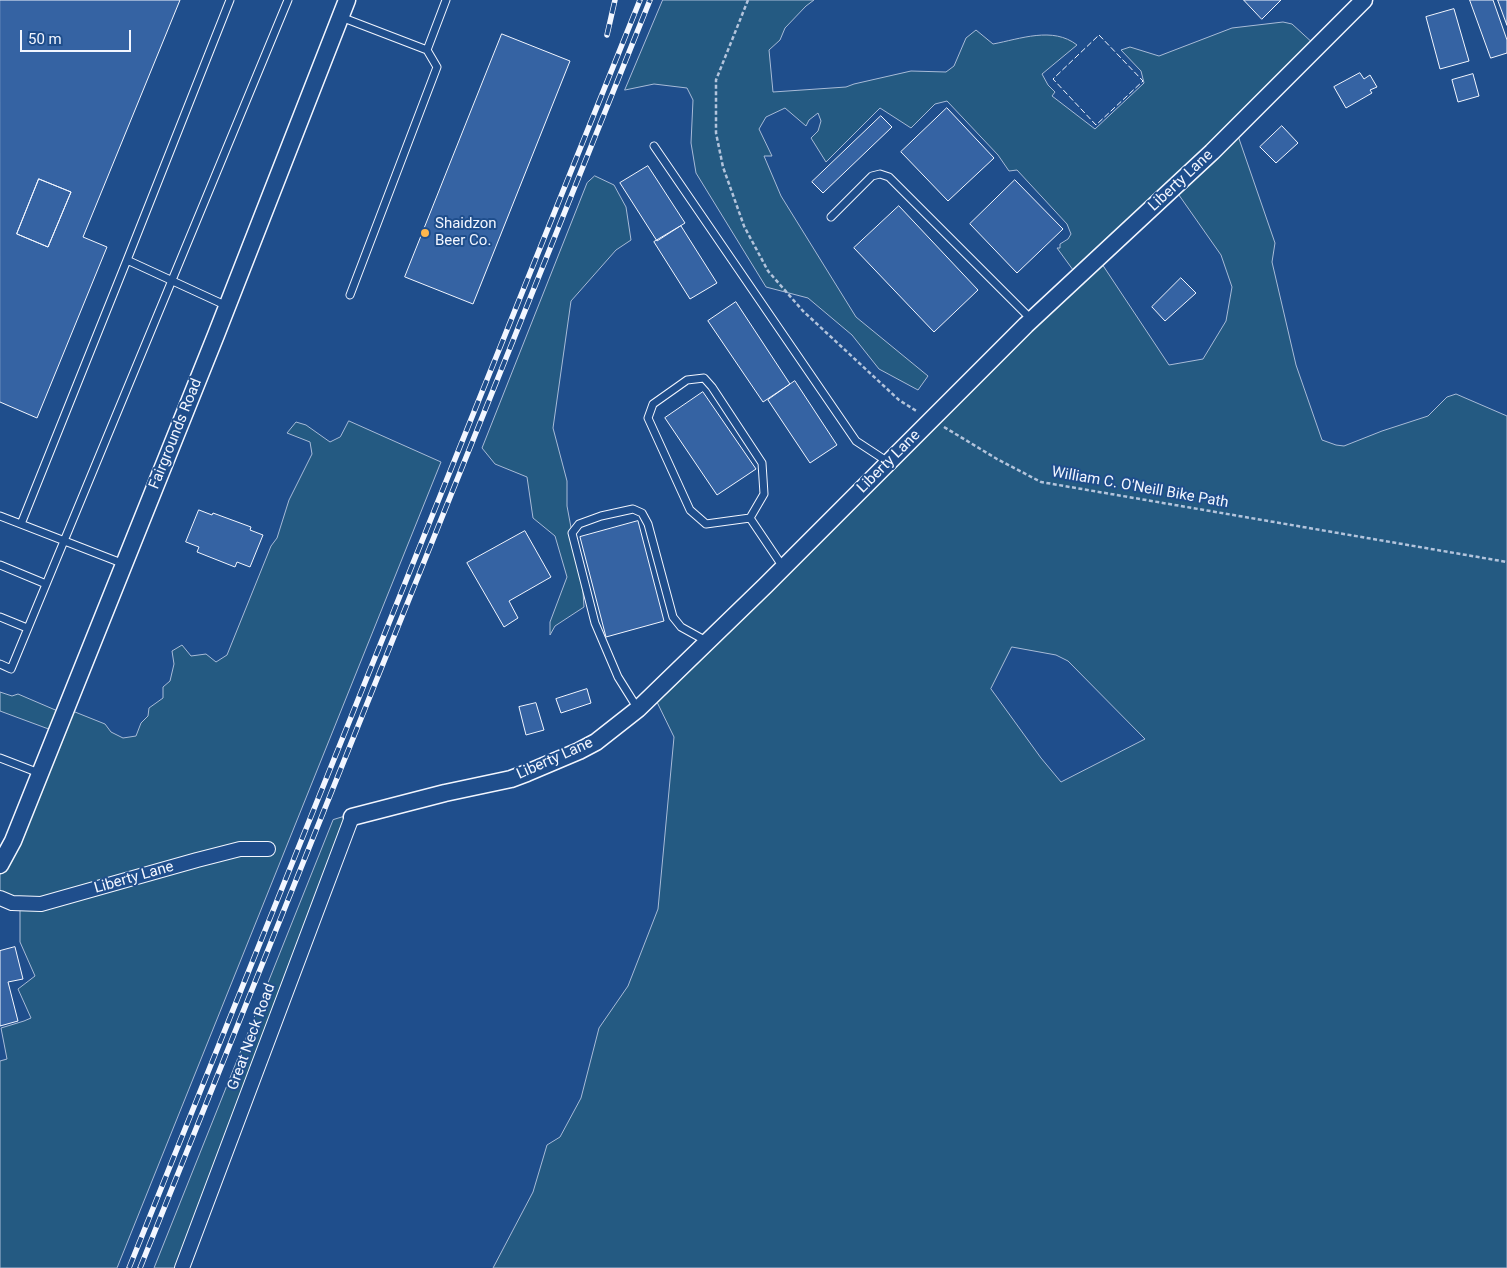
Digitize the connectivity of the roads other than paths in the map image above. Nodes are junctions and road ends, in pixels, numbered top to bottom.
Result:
1 (230, 0) edge
2 (288, 0) edge
3 (347, 0) edge
4 (446, 0) edge
5 (1364, 0) edge
6 (340, 17) junction
7 (427, 50) junction
8 (654, 146) dead end
9 (831, 217) dead end
10 (127, 260) junction
11 (172, 280) junction
12 (350, 295) dead end
13 (227, 306) junction
14 (1032, 320) junction
15 (888, 462) junction
16 (0, 516) edge
17 (750, 518) junction
18 (20, 524) junction
19 (64, 541) junction
20 (124, 564) junction
21 (0, 565) edge
22 (784, 567) junction
23 (46, 584) junction
24 (0, 617) edge
25 (28, 628) junction
26 (708, 642) junction
27 (0, 664) edge
28 (638, 709) junction
29 (0, 758) edge
30 (40, 774) junction
31 (352, 818) joint
32 (268, 849) dead end
33 (0, 865) edge
34 (0, 898) edge
35 (182, 1268) edge

1 - 10 lane
2 - 11 lane
3 - 6 street, Fairgrounds Road
4 - 7 lane
5 - 14 street, Liberty Lane
6 - 7 lane
6 - 13 street, Fairgrounds Road
7 - 12 lane
8 - 15 lane
9 - 14 lane
10 - 11 lane
10 - 18 lane
11 - 13 lane
11 - 19 lane
13 - 20 street, Fairgrounds Road
14 - 15 street, Liberty Lane
15 - 22 street, Liberty Lane
16 - 18 lane
17 - 17 lane
17 - 22 lane
18 - 19 lane
19 - 20 lane
19 - 23 lane
20 - 30 street, Fairgrounds Road
21 - 23 lane
22 - 26 street, Liberty Lane
23 - 25 lane
24 - 25 lane
25 - 27 lane
26 - 28 street, Liberty Lane
26 - 28 lane
28 - 31 street, Liberty Lane
29 - 30 lane
30 - 33 street, Fairgrounds Road
31 - 35 street, Great Neck Road
32 - 34 street, Liberty Lane

